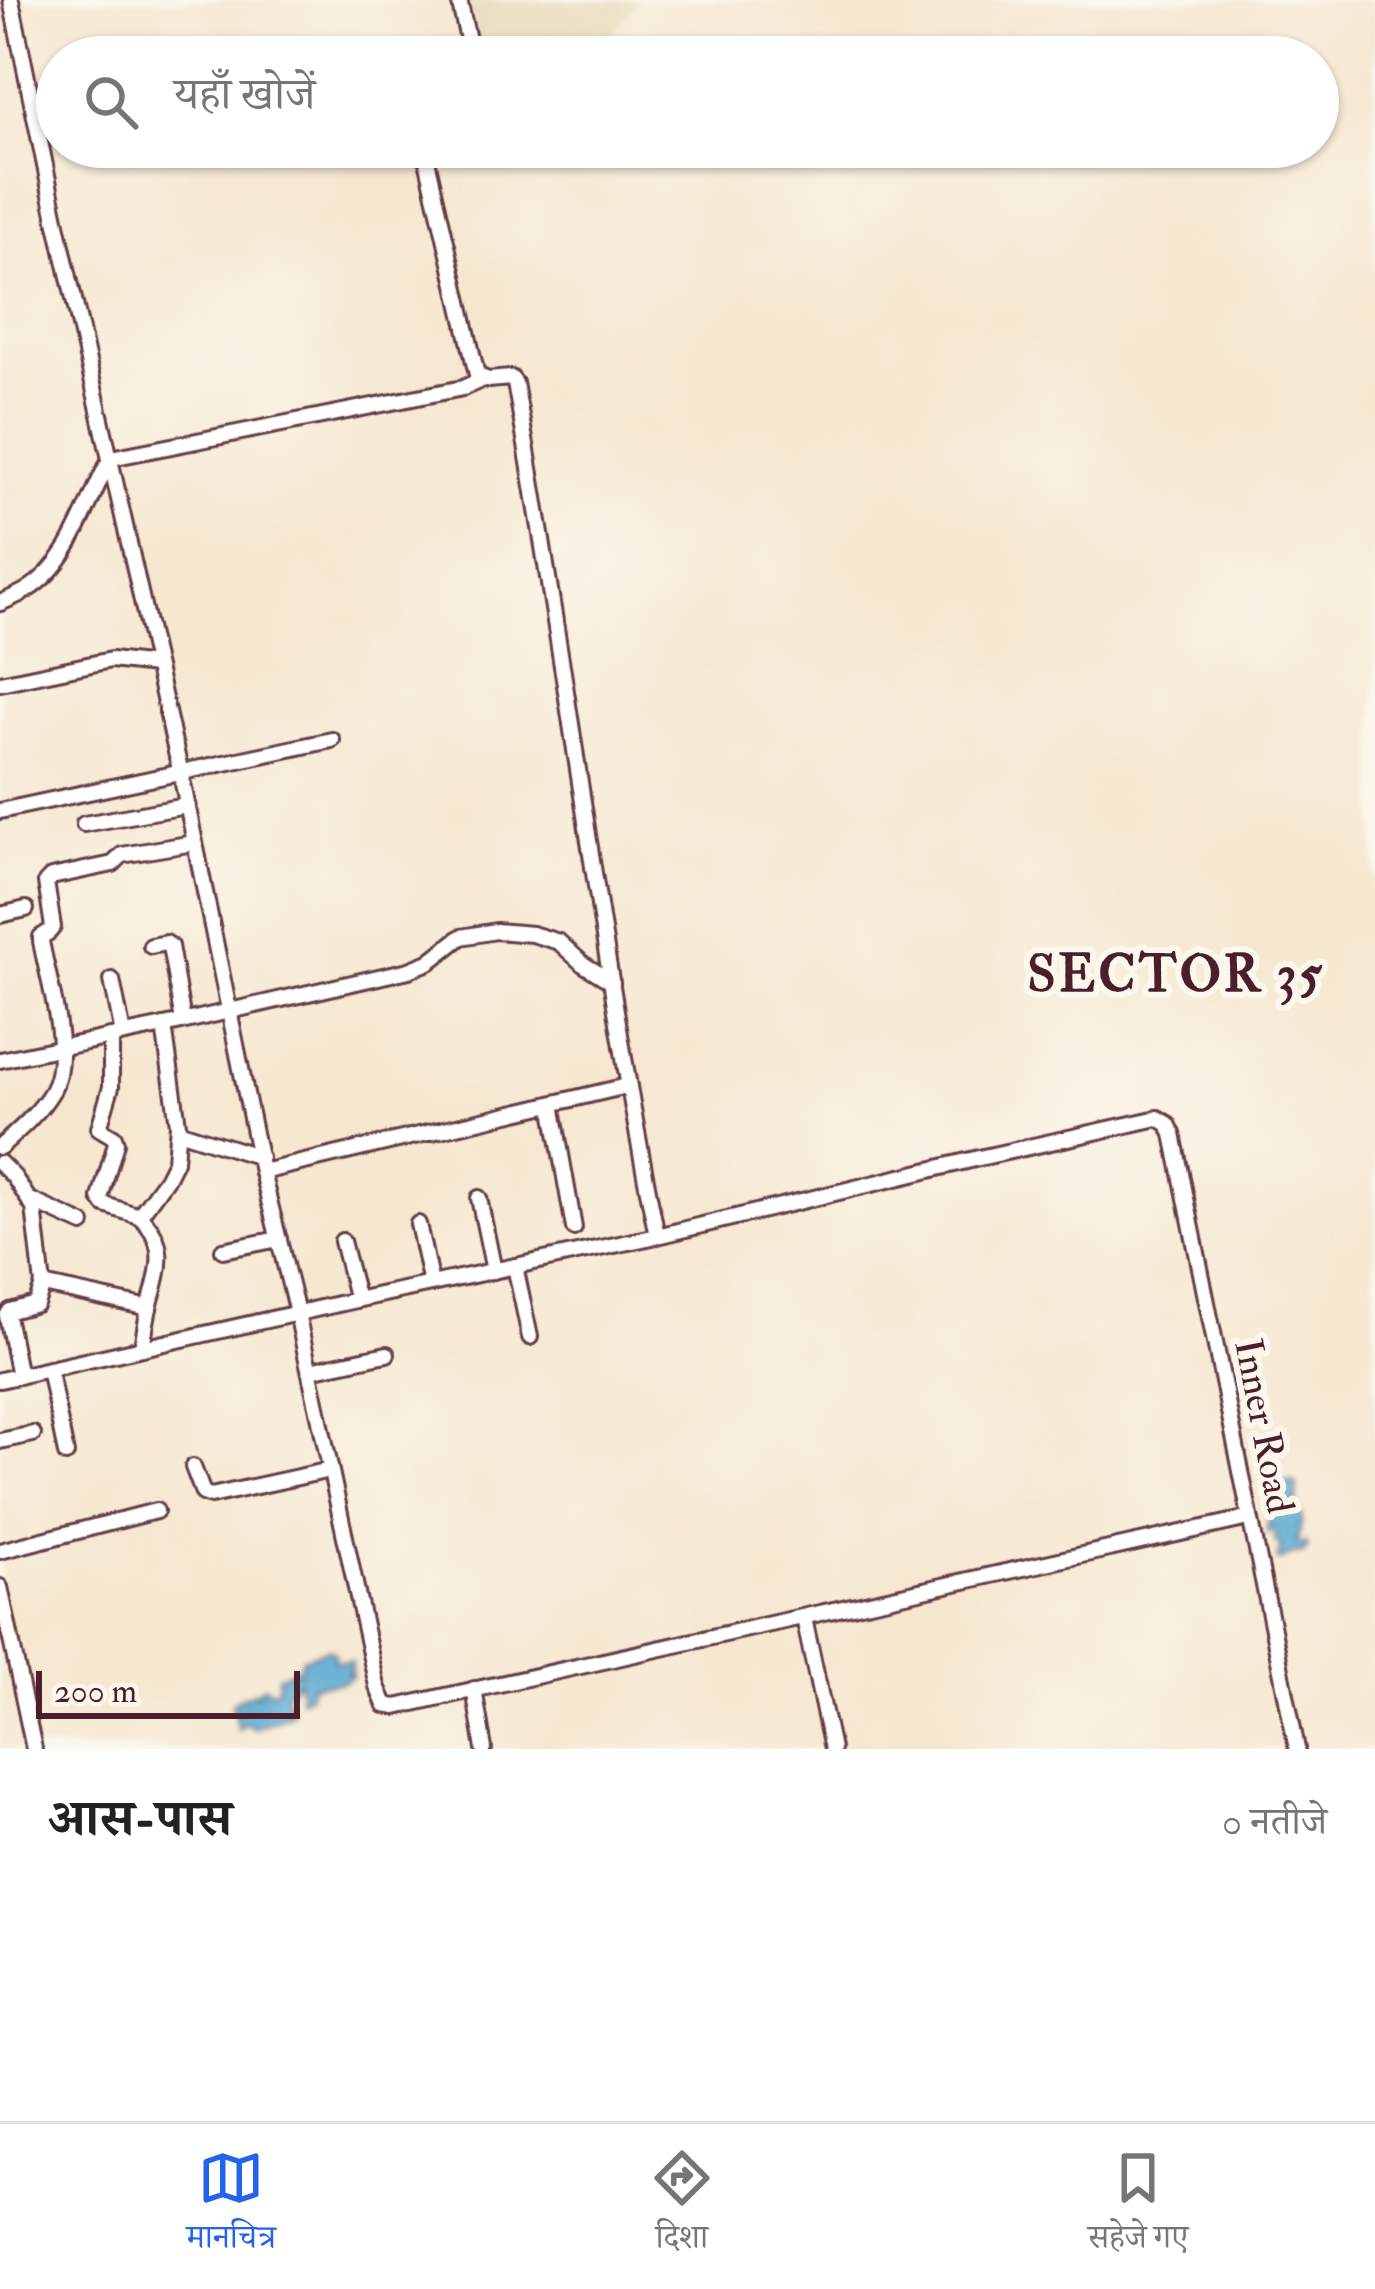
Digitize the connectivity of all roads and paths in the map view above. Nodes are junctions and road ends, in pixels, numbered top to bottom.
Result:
1 (11, 0) edge
2 (459, 0) edge
3 (467, 36) edge
4 (36, 122) edge
5 (46, 168) edge
6 (429, 168) edge
7 (483, 379) junction
8 (111, 458) junction
9 (0, 603) edge
10 (154, 665) junction
11 (0, 682) edge
12 (332, 740) dead end
13 (181, 775) junction
14 (186, 806) junction
15 (0, 812) edge
16 (84, 824) dead end
17 (194, 843) junction
18 (26, 909) dead end
19 (0, 915) edge
20 (151, 946) dead end
21 (112, 980) dead end
22 (612, 982) junction
23 (231, 1009) junction
24 (183, 1021) junction
25 (164, 1026) junction
26 (117, 1036) junction
27 (61, 1047) junction
28 (0, 1060) edge
29 (627, 1086) junction
30 (552, 1103) junction
31 (178, 1131) junction
32 (0, 1147) edge
33 (0, 1162) edge
34 (261, 1164) junction
35 (479, 1198) dead end
36 (30, 1200) junction
37 (139, 1216) junction
38 (83, 1224) dead end
39 (418, 1224) dead end
40 (574, 1228) dead end
41 (658, 1236) junction
42 (279, 1240) junction
43 (341, 1241) dead end
44 (223, 1250) dead end
45 (515, 1266) junction
46 (494, 1270) junction
47 (431, 1284) junction
48 (43, 1286) junction
49 (357, 1300) junction
50 (149, 1308) junction
51 (298, 1313) junction
52 (530, 1337) dead end
53 (142, 1348) junction
54 (387, 1354) dead end
55 (49, 1369) junction
56 (310, 1370) junction
57 (19, 1376) junction
58 (0, 1380) edge
59 (33, 1434) dead end
60 (0, 1441) edge
61 (66, 1454) dead end
62 (193, 1467) dead end
63 (330, 1470) junction
64 (156, 1511) dead end
65 (1249, 1518) junction
66 (0, 1551) edge
67 (0, 1587) edge
68 (804, 1618) junction
69 (474, 1689) junction
70 (34, 1749) edge
71 (484, 1749) edge
72 (832, 1749) edge
73 (1297, 1749) edge

1 - 4 street
2 - 3 street
5 - 8 street
6 - 7 street
7 - 8 street
7 - 22 street
8 - 9 street
8 - 10 street
10 - 11 street
10 - 13 street
12 - 13 street
13 - 14 street
13 - 15 street
14 - 16 street
14 - 17 street
17 - 23 street
17 - 27 street
18 - 19 street
20 - 24 street
21 - 26 street
22 - 23 street
22 - 29 street
23 - 24 street
23 - 34 street
24 - 25 street
25 - 26 street
25 - 31 street
26 - 27 street
26 - 37 street
27 - 28 street
27 - 32 street
29 - 30 street
29 - 41 street
30 - 34 street
30 - 40 street
31 - 34 street
31 - 37 street
33 - 36 street
34 - 42 street
35 - 46 street
36 - 38 street
36 - 48 street
37 - 50 street
39 - 47 street
41 - 45 street
41 - 65 street, Inner Road
42 - 44 street
42 - 51 street
43 - 49 street
45 - 46 street
45 - 52 street
46 - 47 street
47 - 49 street
48 - 50 street
48 - 57 street
49 - 51 street
50 - 53 street
51 - 53 street
51 - 56 street
53 - 55 street
54 - 56 street
55 - 57 street
55 - 61 street
56 - 63 street
57 - 58 street
59 - 60 street
62 - 63 street
63 - 69 street
64 - 66 street
65 - 68 street
65 - 73 street, Inner Road
67 - 70 street
68 - 69 street
68 - 72 street
69 - 71 street

